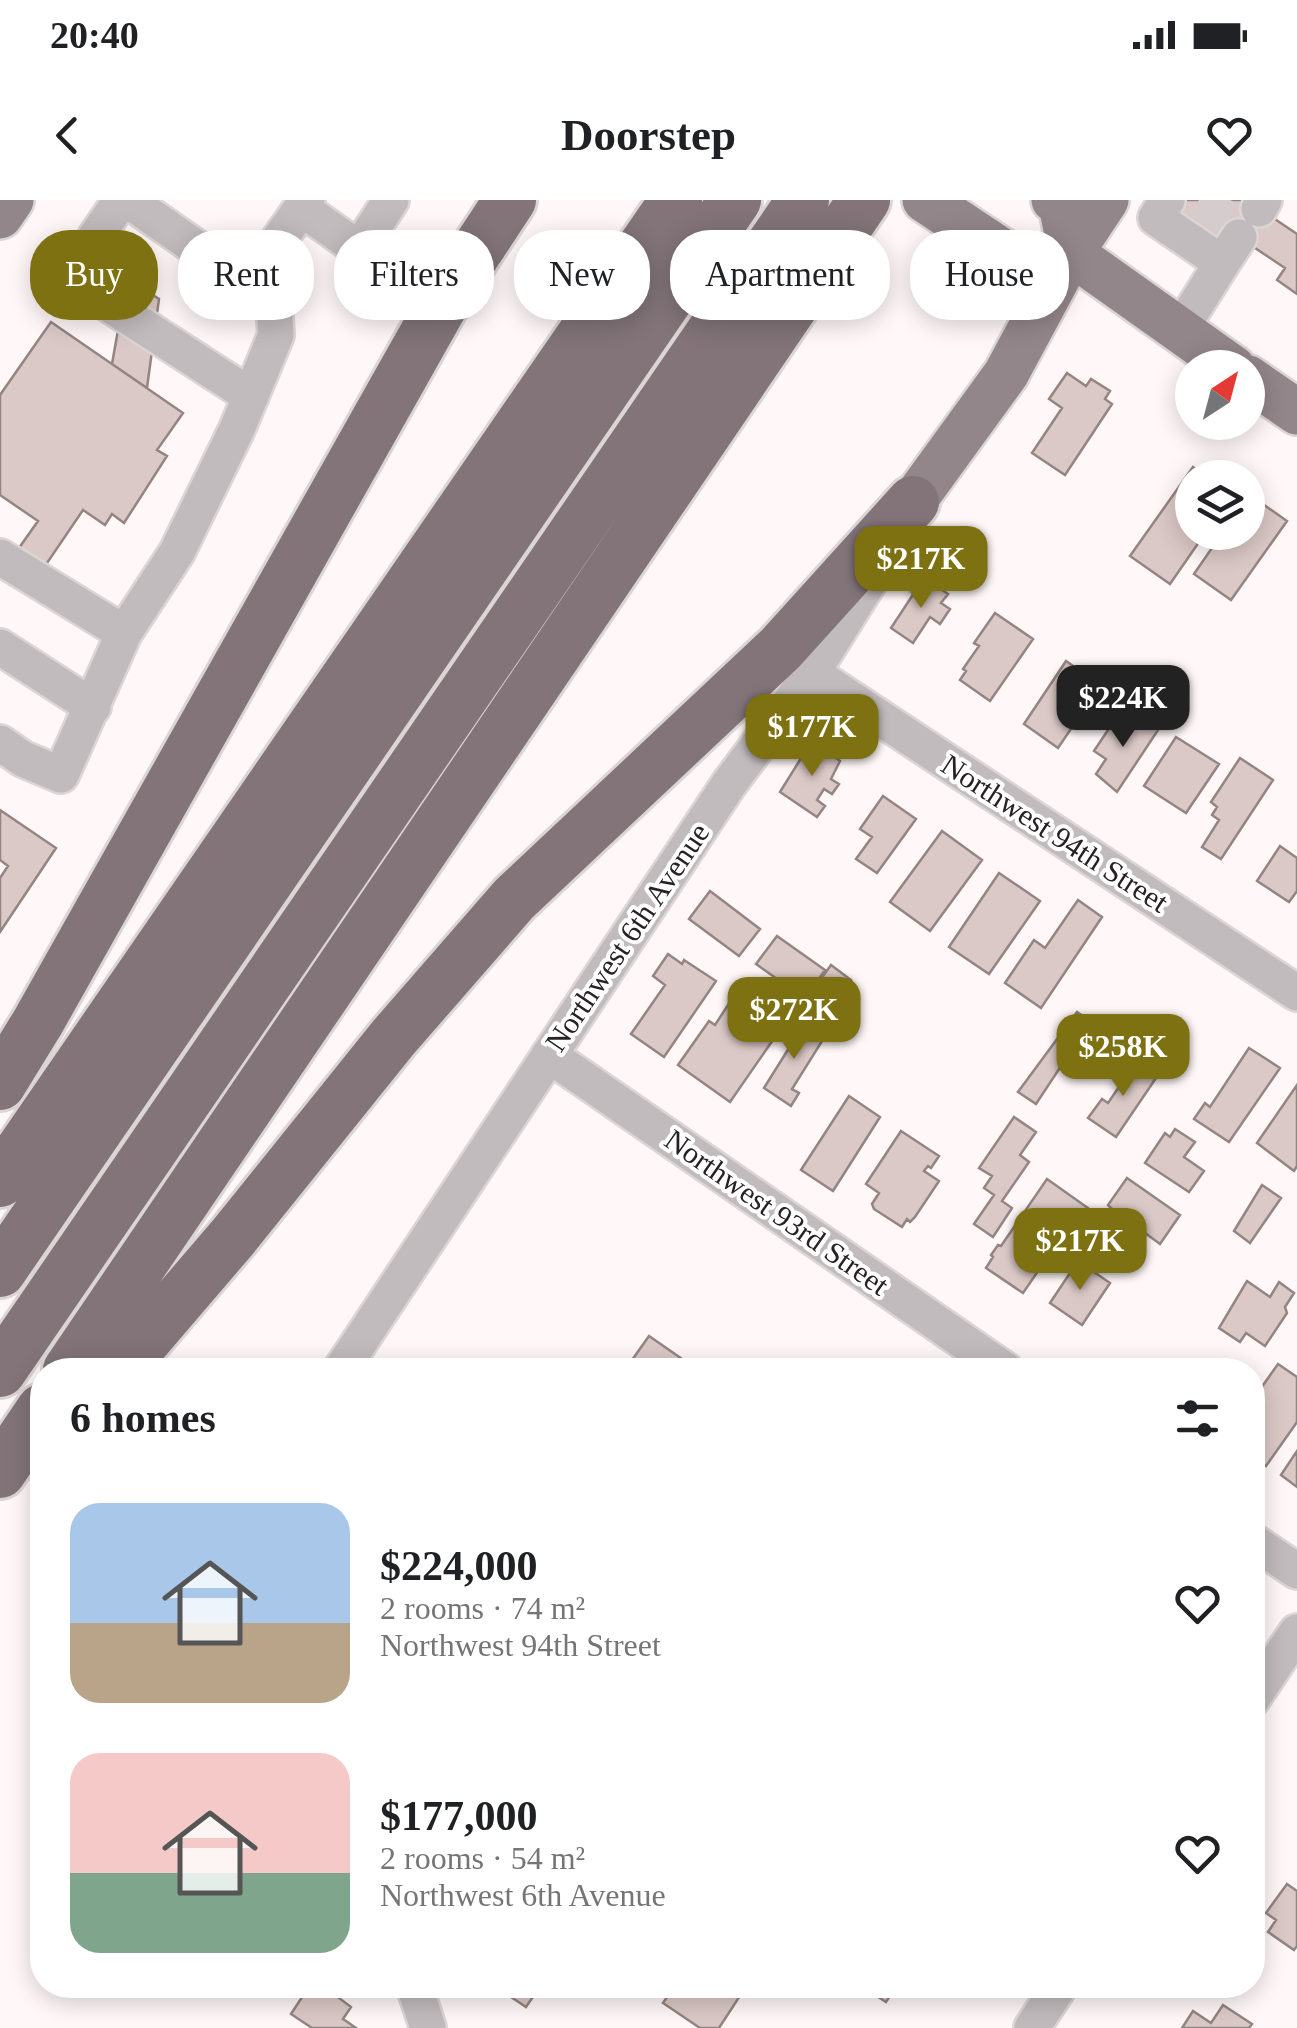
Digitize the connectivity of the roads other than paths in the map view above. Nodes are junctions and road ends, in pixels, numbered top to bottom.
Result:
1 (11, 200) edge
2 (124, 200) edge
3 (392, 200) edge
4 (510, 200) edge
5 (803, 200) edge
6 (864, 200) edge
7 (925, 200) edge
8 (1054, 200) edge
9 (1106, 200) edge
10 (1168, 200) edge
11 (304, 204) edge
12 (711, 206) edge
13 (0, 216) edge
14 (1246, 227) edge
15 (286, 230) edge
16 (797, 230) edge
17 (829, 230) edge
18 (178, 237) edge
19 (1071, 253) junction
20 (275, 320) edge
21 (750, 320) edge
22 (753, 320) edge
23 (1180, 330) junction
24 (1208, 350) edge
25 (1265, 390) edge
26 (250, 396) junction
27 (1297, 412) edge
28 (914, 502) junction
29 (0, 557) edge
30 (124, 634) junction
31 (0, 647) edge
32 (812, 672) junction
33 (93, 707) junction
34 (0, 743) edge
35 (1297, 993) edge
36 (549, 1055) junction
37 (0, 1084) edge
38 (0, 1181) edge
39 (0, 1271) edge
40 (78, 1358) edge
41 (129, 1358) edge
42 (348, 1358) edge
43 (988, 1358) edge
44 (0, 1372) edge
45 (30, 1432) edge
46 (18, 1455) edge
47 (1265, 1550) edge
48 (1297, 1572) edge
49 (1297, 1632) edge
50 (1265, 1680) edge
51 (418, 1998) edge
52 (1052, 1998) edge
53 (428, 2028) edge
54 (1032, 2028) edge

1 - 13 main road
2 - 18 street
2 - 26 street
3 - 11 street
4 - 37 highway
5 - 16 highway
6 - 17 highway
7 - 19 main road
8 - 19 main road
9 - 19 main road, Northwest 6th Avenue
10 - 14 street
11 - 15 street
12 - 38 highway
12 - 39 highway
14 - 23 street
19 - 23 main road
19 - 28 main road, Northwest 6th Avenue
20 - 26 street
21 - 44 highway
22 - 40 highway
23 - 24 main road
25 - 27 main road
26 - 30 street
28 - 32 street, Northwest 6th Avenue
28 - 41 highway
29 - 30 street
30 - 33 street
31 - 33 street
32 - 35 street, Northwest 94th Street
32 - 36 street, Northwest 6th Avenue
33 - 34 street
36 - 42 street, Northwest 6th Avenue
36 - 43 street, Northwest 93rd Street
45 - 46 highway
47 - 48 street
49 - 50 street
51 - 53 street
52 - 54 street

